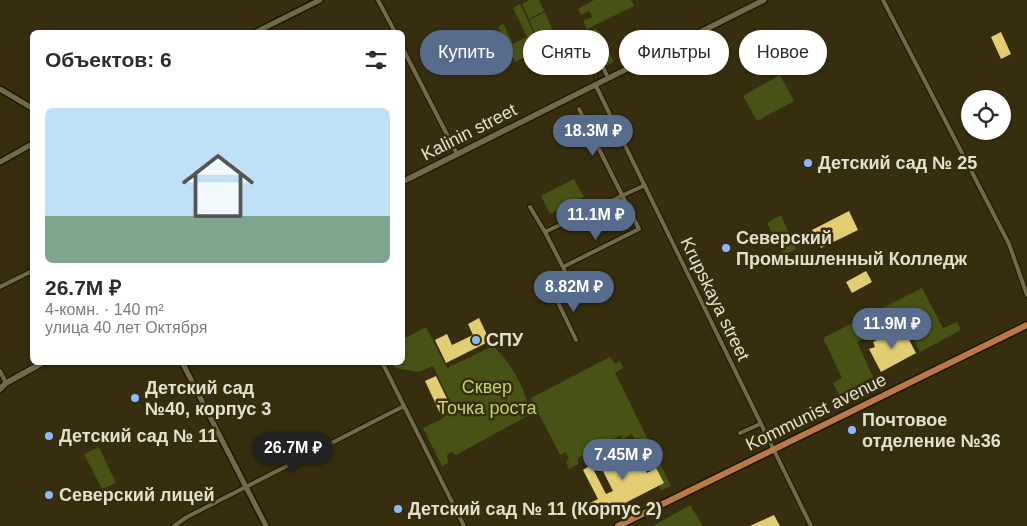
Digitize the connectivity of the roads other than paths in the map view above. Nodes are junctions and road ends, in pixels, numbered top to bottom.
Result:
1 (320, 0) edge
2 (378, 0) edge
3 (764, 0) edge
4 (883, 0) edge
5 (260, 30) edge
6 (394, 30) edge
7 (405, 53) edge
8 (607, 75) edge
9 (608, 78) junction
10 (595, 84) junction
11 (0, 89) edge
12 (30, 107) edge
13 (579, 109) dead end
14 (30, 145) edge
15 (458, 155) junction
16 (0, 162) edge
17 (405, 181) edge
18 (645, 185) junction
19 (623, 196) junction
20 (530, 207) dead end
21 (545, 232) junction
22 (563, 267) junction
23 (30, 272) edge
24 (0, 286) edge
25 (554, 294) junction
26 (1027, 295) edge
27 (546, 299) dead end
28 (1027, 325) edge
29 (576, 340) dead end
30 (39, 365) edge
31 (184, 365) edge
32 (384, 365) edge
33 (0, 371) edge
34 (6, 383) junction
35 (0, 388) edge
36 (404, 406) junction
37 (760, 424) junction
38 (740, 433) dead end
39 (774, 450) junction
40 (246, 488) junction
41 (174, 526) edge
42 (266, 526) edge
43 (464, 526) edge
44 (618, 526) edge
45 (811, 526) edge

1 - 5 street
2 - 6 street
3 - 9 main road, Kalinin street
4 - 26 street
7 - 15 street
8 - 9 street
9 - 10 main road, Kalinin street
10 - 15 main road, Kalinin street
10 - 18 street, Krupskaya street
11 - 12 street
13 - 19 street
14 - 16 street
15 - 17 main road, Kalinin street
18 - 19 street
18 - 37 street, Krupskaya street
19 - 21 street
19 - 22 street
20 - 21 street
21 - 22 street
22 - 25 street
23 - 24 street
25 - 27 street
25 - 29 street
28 - 39 main road, Kommunist avenue
30 - 34 main road
31 - 40 street
32 - 36 street
33 - 34 street
34 - 35 main road
36 - 40 street
36 - 43 street
37 - 38 street
37 - 39 street, Krupskaya street
39 - 44 main road, Kommunist avenue
39 - 45 street, Krupskaya street
40 - 41 street
40 - 42 street

